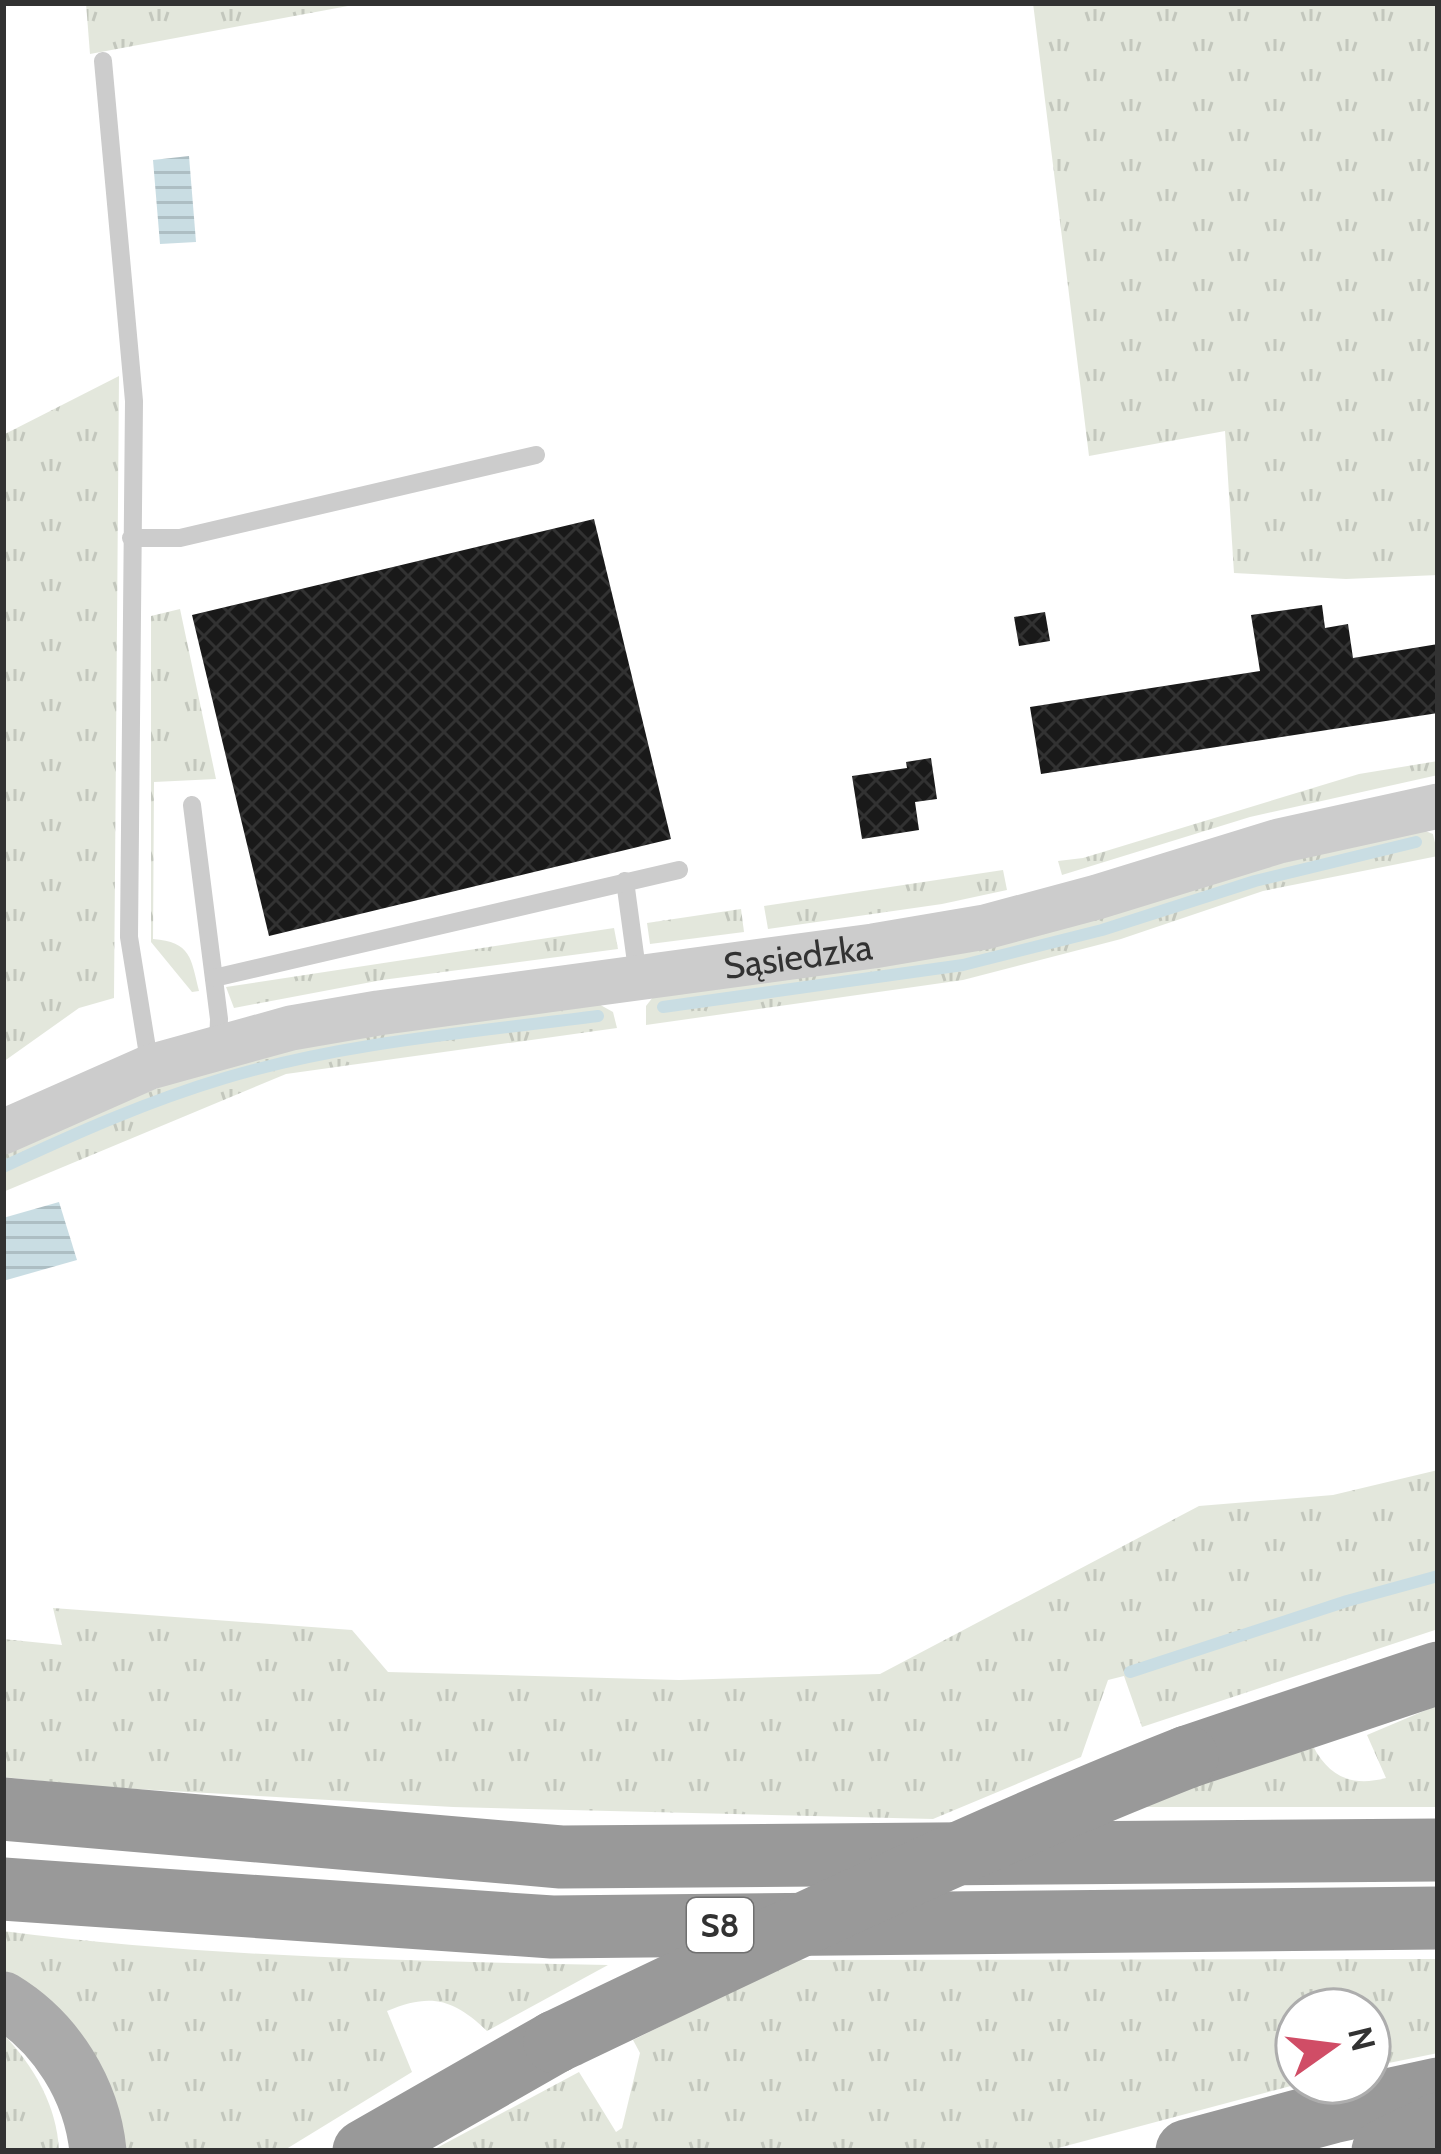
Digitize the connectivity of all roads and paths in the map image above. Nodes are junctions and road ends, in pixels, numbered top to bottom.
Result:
1 (104, 61) dead end
2 (536, 454) dead end
3 (131, 538) junction
4 (192, 805) dead end
5 (1438, 806) edge
6 (680, 871) dead end
7 (626, 881) junction
8 (638, 977) junction
9 (214, 978) junction
10 (218, 1046) junction
11 (150, 1066) junction
12 (3, 1132) edge
13 (1438, 1673) edge
14 (3, 1809) edge
15 (1438, 1850) edge
16 (3, 1889) edge
17 (1438, 1918) edge
18 (3, 2000) edge
19 (1438, 2089) edge
20 (1438, 2124) edge
21 (98, 2151) edge
22 (364, 2151) edge
23 (1187, 2151) edge
24 (1382, 2151) edge

1 - 3 lane
2 - 3 lane
3 - 11 lane
4 - 9 lane
5 - 8 street, Sąsiedzka
6 - 7 lane
7 - 8 lane
7 - 9 lane
8 - 10 street, Sąsiedzka
9 - 10 lane
10 - 11 street, Sąsiedzka
11 - 12 street, Sąsiedzka
13 - 22 highway, bridge
14 - 15 highway, S8
16 - 17 highway, S8
18 - 21 main road
19 - 23 highway
20 - 24 highway

